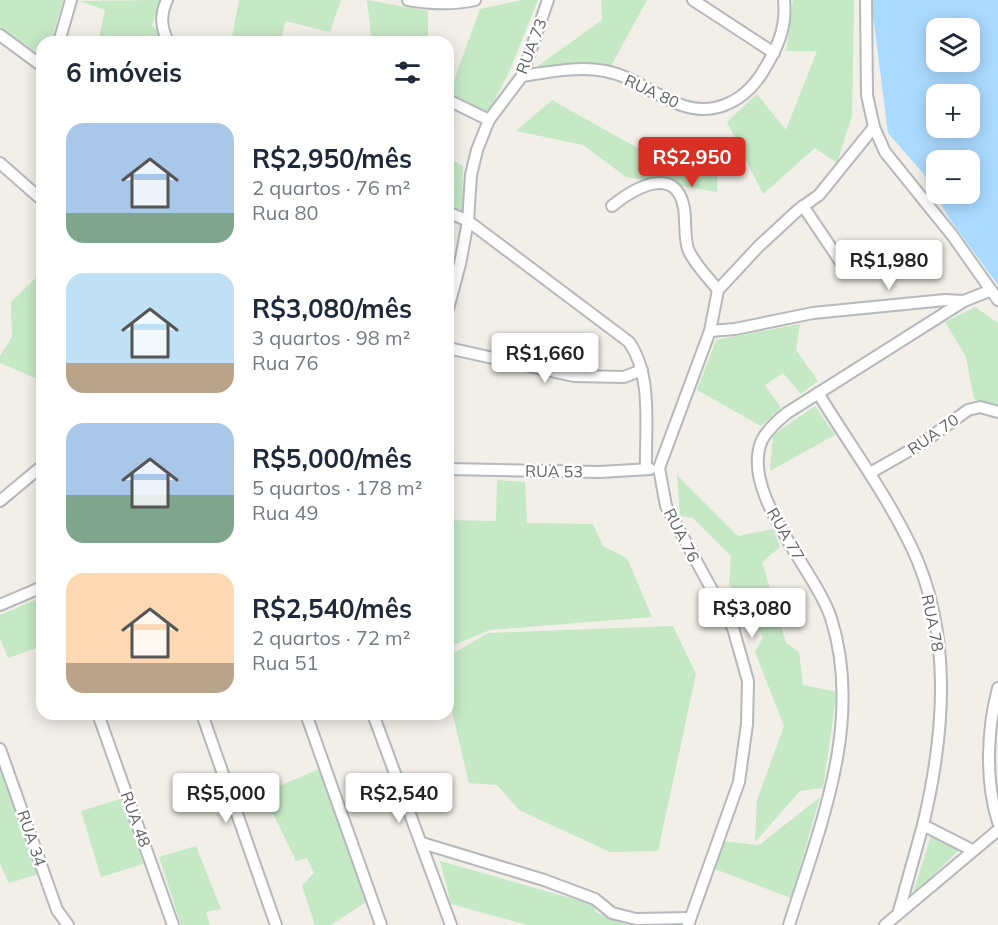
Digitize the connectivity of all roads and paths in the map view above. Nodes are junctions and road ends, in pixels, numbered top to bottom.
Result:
1 (71, 0) edge
2 (167, 0) edge
3 (408, 0) edge
4 (475, 0) edge
5 (548, 0) edge
6 (693, 0) edge
7 (783, 0) edge
8 (866, 0) edge
9 (0, 35) edge
10 (61, 36) edge
11 (165, 36) edge
12 (774, 53) junction
13 (36, 62) edge
14 (522, 76) junction
15 (454, 103) edge
16 (489, 120) junction
17 (874, 127) junction
18 (0, 163) edge
19 (36, 195) edge
20 (612, 206) dead end
21 (803, 206) junction
22 (454, 215) edge
23 (468, 221) junction
24 (844, 267) dead end
25 (718, 290) junction
26 (989, 291) junction
27 (454, 292) edge
28 (998, 300) edge
29 (964, 301) junction
30 (710, 332) junction
31 (454, 349) edge
32 (642, 370) junction
33 (818, 393) junction
34 (998, 412) edge
35 (659, 468) junction
36 (454, 469) edge
37 (646, 469) junction
38 (36, 471) edge
39 (870, 473) junction
40 (0, 501) edge
41 (36, 590) edge
42 (0, 605) edge
43 (998, 688) edge
44 (100, 720) edge
45 (204, 720) edge
46 (308, 720) edge
47 (375, 720) edge
48 (0, 749) edge
49 (998, 822) edge
50 (923, 825) junction
51 (998, 830) edge
52 (422, 843) junction
53 (972, 850) junction
54 (899, 911) junction
55 (689, 922) edge
56 (68, 925) edge
57 (173, 925) edge
58 (276, 925) edge
59 (381, 925) edge
60 (451, 925) edge
61 (789, 925) edge
62 (885, 925) edge

1 - 10 street
2 - 11 street
3 - 4 street
5 - 14 street, RUA 73
6 - 12 street
7 - 12 street, RUA 80
8 - 17 street
9 - 13 street
12 - 14 street, RUA 80
14 - 16 street, RUA 73
15 - 16 street
16 - 23 street, RUA 73
17 - 21 street
17 - 26 street
18 - 19 street
20 - 25 street
21 - 24 street
21 - 25 street
22 - 23 street
23 - 27 street, RUA 73
23 - 32 street
25 - 30 street
26 - 28 street
26 - 29 street, RUA 77
29 - 30 street
29 - 33 street, RUA 77
30 - 35 street
31 - 32 street
32 - 37 street
33 - 39 street, RUA 78
33 - 61 street, RUA 77
34 - 39 street, RUA 70
35 - 37 street, RUA 53
35 - 55 street, RUA 76
36 - 37 street, RUA 53
38 - 40 street
39 - 50 street, RUA 78
41 - 42 street
43 - 49 street
44 - 57 street, RUA 48
45 - 58 street
46 - 59 street
47 - 52 street
48 - 56 street, RUA 34
50 - 53 street
50 - 54 street, RUA 78
51 - 53 street
52 - 55 street
52 - 60 street
53 - 54 street
54 - 62 street

